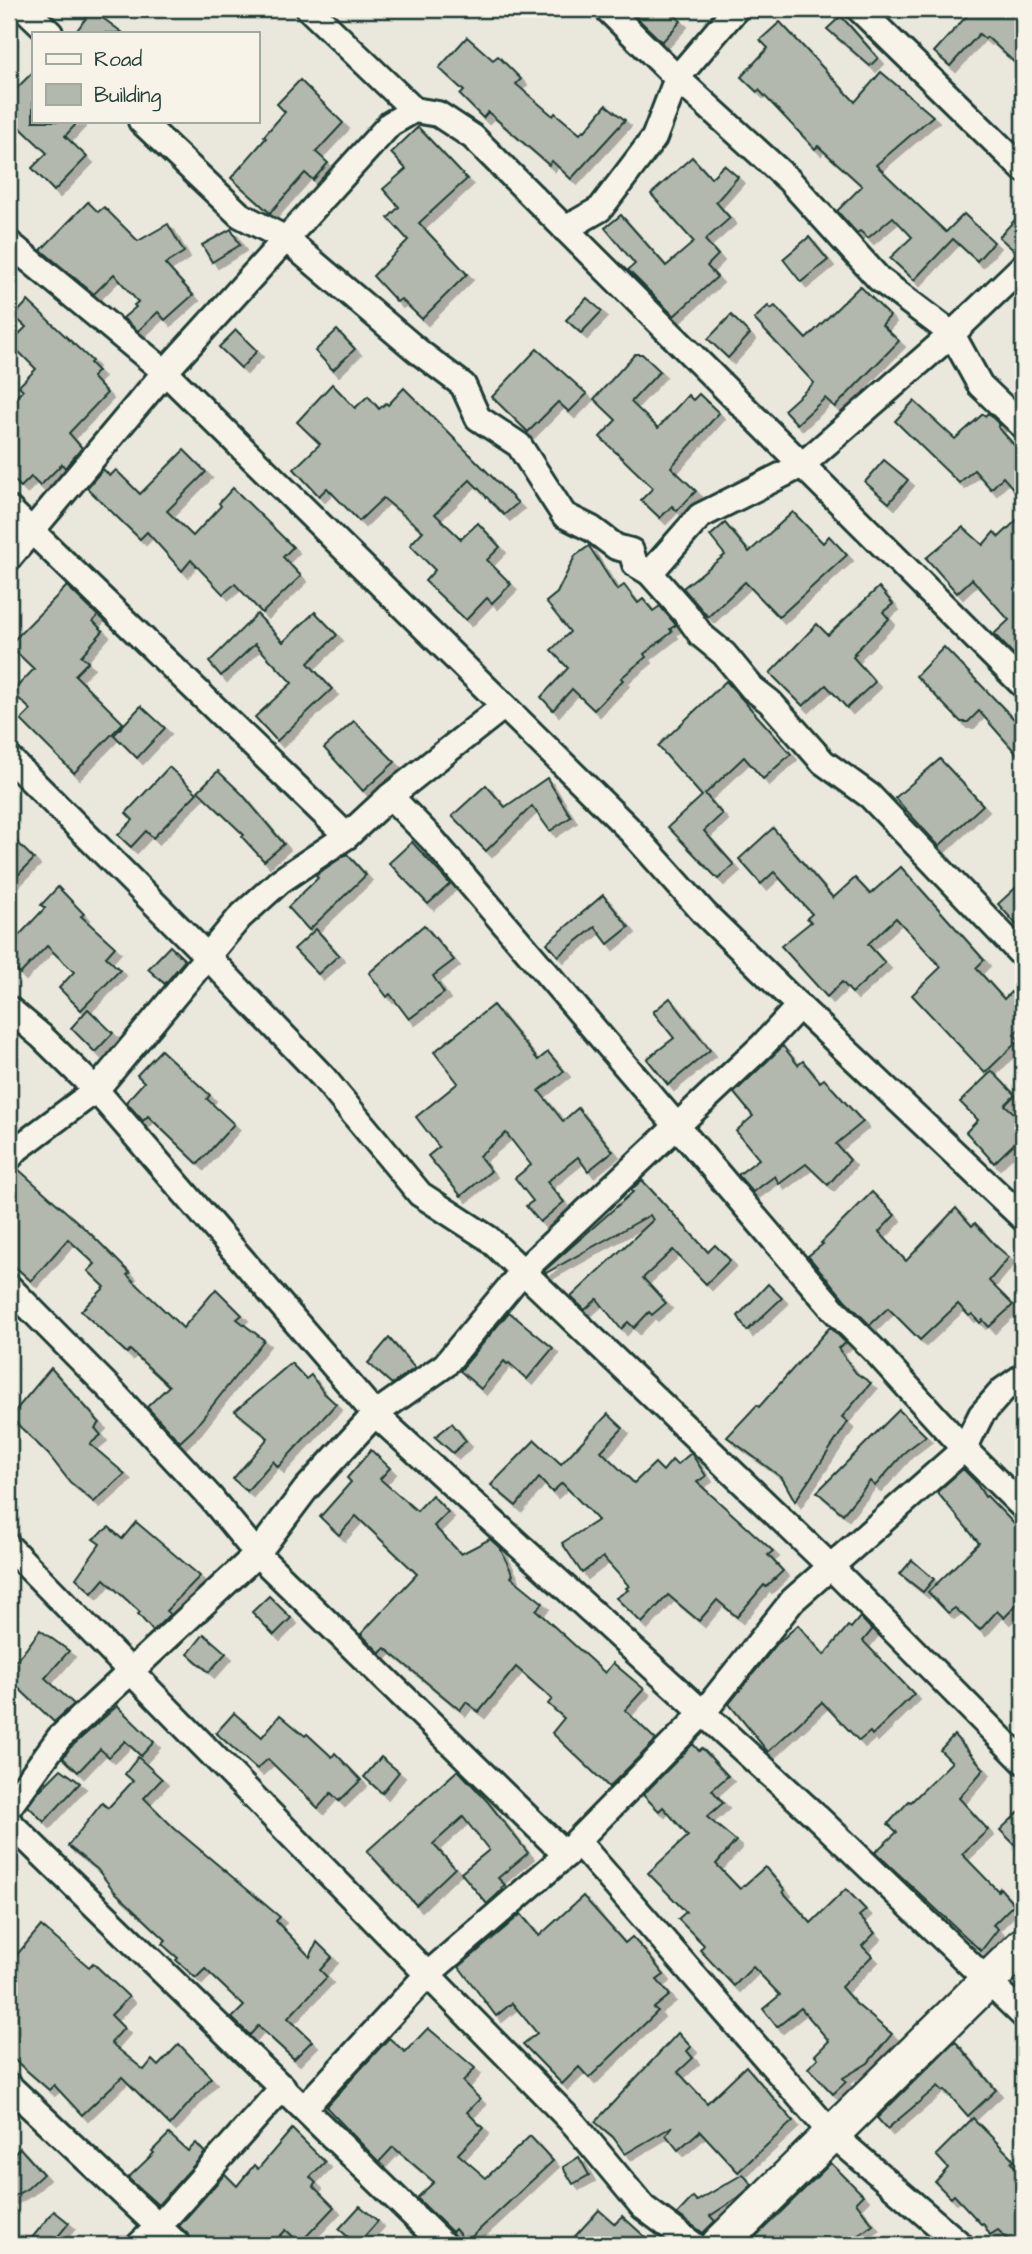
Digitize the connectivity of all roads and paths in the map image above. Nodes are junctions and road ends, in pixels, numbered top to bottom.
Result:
1 (25, 9) edge
2 (309, 9) edge
3 (607, 9) edge
4 (736, 9) edge
5 (859, 9) edge
6 (49, 32) edge
7 (677, 78) junction
8 (414, 110) junction
9 (142, 122) edge
10 (1023, 169) edge
11 (565, 229) junction
12 (286, 239) junction
13 (9, 243) edge
14 (1023, 266) edge
15 (952, 334) junction
16 (165, 372) junction
17 (1023, 426) edge
18 (802, 465) junction
19 (9, 509) edge
20 (32, 531) junction
21 (9, 558) edge
22 (650, 573) junction
23 (1023, 685) edge
24 (504, 706) junction
25 (9, 758) edge
26 (390, 796) junction
27 (346, 836) junction
28 (207, 956) junction
29 (1023, 956) edge
30 (799, 1006) junction
31 (9, 1009) edge
32 (96, 1090) junction
33 (675, 1126) junction
34 (9, 1158) edge
35 (1023, 1218) edge
36 (523, 1271) junction
37 (9, 1287) edge
38 (1023, 1376) edge
39 (375, 1414) junction
40 (964, 1449) junction
41 (1023, 1507) edge
42 (9, 1547) edge
43 (257, 1554) junction
44 (830, 1566) junction
45 (130, 1673) junction
46 (703, 1713) junction
47 (1023, 1761) edge
48 (9, 1807) edge
49 (9, 1822) edge
50 (572, 1848) junction
51 (1023, 1946) edge
52 (428, 1974) junction
53 (988, 1980) junction
54 (1023, 2014) edge
55 (9, 2085) edge
56 (284, 2087) junction
57 (305, 2107) junction
58 (832, 2134) junction
59 (159, 2226) junction
60 (139, 2245) edge
61 (178, 2245) edge
62 (444, 2245) edge
63 (694, 2245) edge
64 (719, 2245) edge
65 (961, 2245) edge

1 - 6 street
2 - 8 street
3 - 7 street
4 - 7 street
5 - 10 street
7 - 11 street
7 - 15 street
8 - 11 street
8 - 12 street
9 - 12 street
11 - 18 street
12 - 16 street
12 - 22 street
13 - 16 street
14 - 15 street
15 - 17 street
15 - 18 street
16 - 20 street
16 - 24 street
18 - 22 street
18 - 23 street
19 - 20 street
20 - 21 street
20 - 27 street
22 - 29 street
24 - 26 street
24 - 30 street
25 - 28 street
26 - 27 street
26 - 33 street
27 - 28 street
28 - 32 street
28 - 36 street
30 - 33 street
30 - 35 street
31 - 32 street
32 - 34 street
32 - 39 street
33 - 36 street
33 - 40 street
36 - 39 street
36 - 44 street
37 - 43 street
38 - 40 street
39 - 43 street
39 - 46 street
40 - 41 street
40 - 44 street
42 - 45 street
43 - 45 street
43 - 50 street
44 - 46 street
44 - 47 street
45 - 48 street
45 - 52 street
46 - 50 street
46 - 53 street
49 - 56 street
50 - 52 street
50 - 58 street
51 - 53 street
52 - 57 street
52 - 63 street
53 - 54 street
53 - 58 street
55 - 59 street
56 - 57 street
56 - 59 street
57 - 62 street
58 - 64 street
58 - 65 street
59 - 60 street
59 - 61 street

